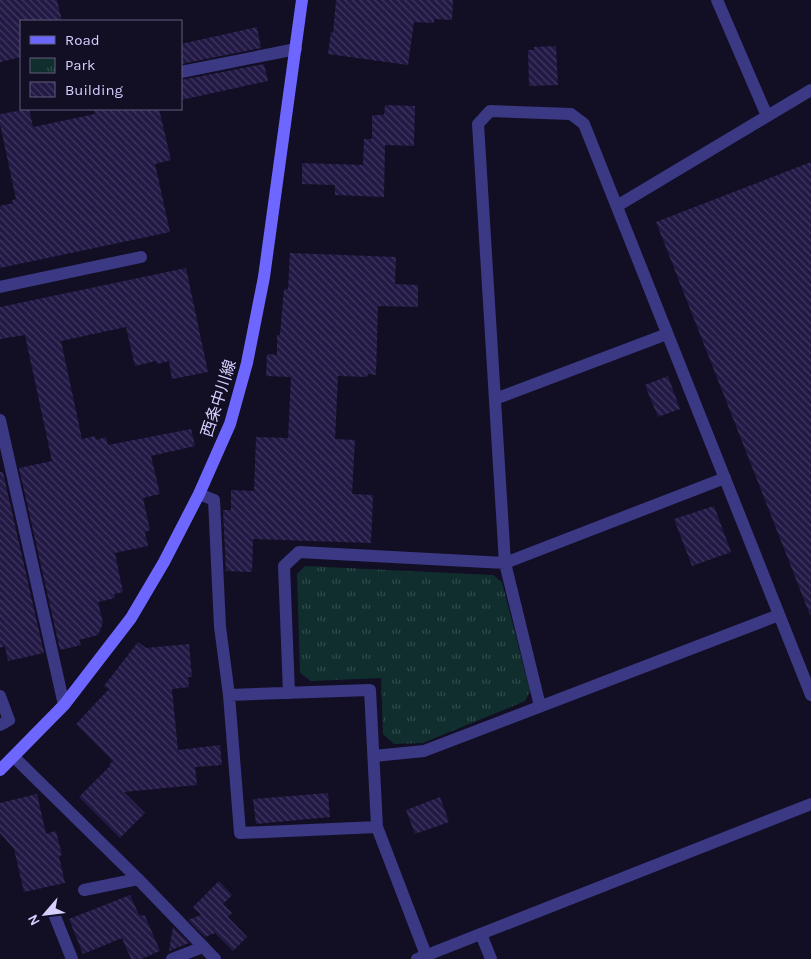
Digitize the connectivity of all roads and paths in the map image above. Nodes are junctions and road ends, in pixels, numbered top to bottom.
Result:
1 (302, 0) edge
2 (717, 0) edge
3 (296, 49) junction
4 (182, 72) edge
5 (811, 90) edge
6 (767, 116) junction
7 (616, 206) junction
8 (141, 257) dead end
9 (0, 287) edge
10 (667, 334) junction
11 (495, 399) junction
12 (0, 420) edge
13 (725, 478) junction
14 (199, 494) junction
15 (505, 563) junction
16 (779, 615) junction
17 (289, 693) junction
18 (229, 695) junction
19 (811, 695) edge
20 (0, 696) edge
21 (64, 705) junction
22 (540, 706) junction
23 (0, 725) edge
24 (374, 756) junction
25 (14, 757) junction
26 (0, 770) edge
27 (811, 804) edge
28 (377, 827) junction
29 (138, 879) junction
30 (84, 890) dead end
31 (54, 914) dead end
32 (481, 934) junction
33 (203, 947) junction
34 (422, 957) edge
35 (72, 959) edge
36 (172, 959) edge
37 (215, 959) edge
38 (491, 959) edge

1 - 3 main road, 西条中川線
2 - 6 street
3 - 4 street
3 - 14 main road, 西条中川線
5 - 6 street
6 - 7 street
7 - 10 street
7 - 11 street
8 - 9 street
10 - 11 street
10 - 13 street
11 - 15 street
12 - 21 street
13 - 15 street
13 - 16 street
14 - 18 street
14 - 21 main road, 西条中川線
15 - 17 street
15 - 22 street
16 - 19 street
16 - 22 street
17 - 18 street
17 - 24 street
18 - 28 street
20 - 23 street
21 - 25 main road, 西条中川線
22 - 24 street
24 - 28 street
25 - 26 main road, 西条中川線
25 - 29 street
27 - 32 street
28 - 34 street
29 - 30 street
29 - 33 street
31 - 35 street
32 - 34 street
32 - 38 street
33 - 36 street
33 - 37 street

